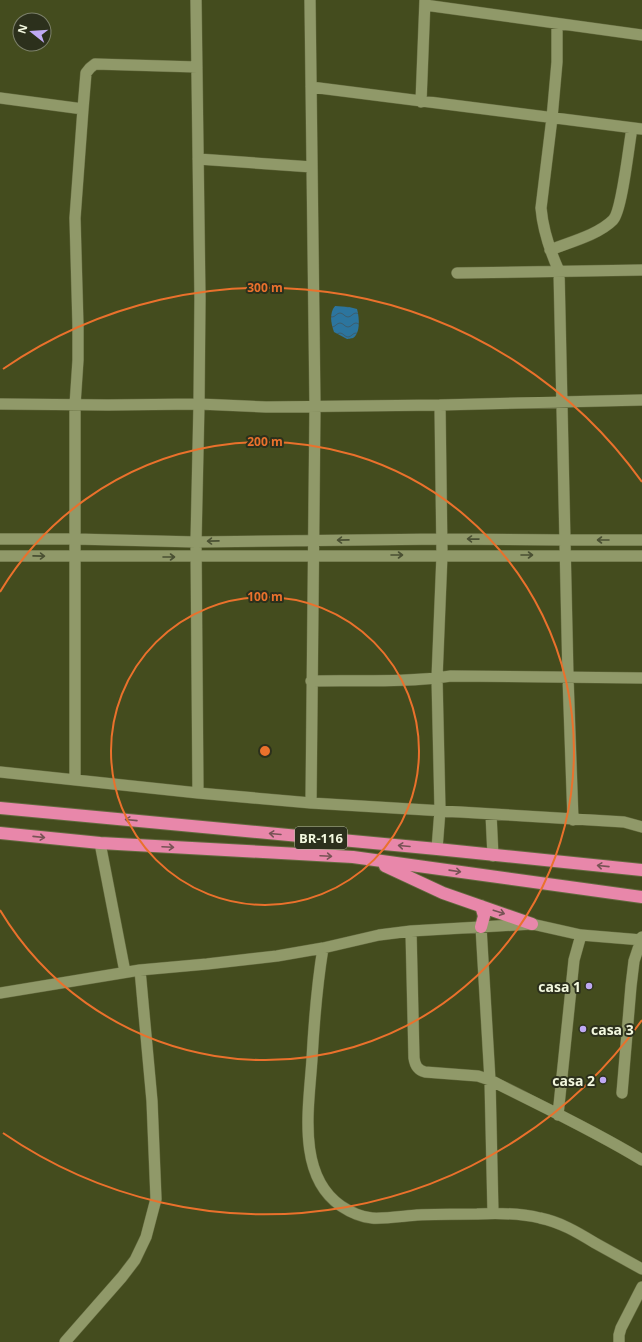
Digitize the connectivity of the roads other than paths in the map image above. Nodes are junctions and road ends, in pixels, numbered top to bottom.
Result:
1 (196, 0) edge
2 (310, 0) edge
3 (425, 3) edge
4 (557, 24) junction
5 (642, 35) edge
6 (197, 67) junction
7 (311, 87) junction
8 (0, 98) edge
9 (421, 102) junction
10 (83, 109) junction
11 (552, 118) junction
12 (637, 128) edge
13 (198, 159) junction
14 (312, 167) junction
15 (550, 250) junction
16 (642, 270) edge
17 (559, 271) junction
18 (457, 273) dead end
19 (642, 400) edge
20 (562, 401) junction
21 (0, 404) edge
22 (199, 404) junction
23 (75, 405) junction
24 (440, 405) junction
25 (315, 406) junction
26 (0, 539) edge
27 (75, 539) junction
28 (442, 539) junction
29 (314, 540) junction
30 (565, 540) junction
31 (642, 540) edge
32 (196, 542) junction
33 (313, 555) junction
34 (442, 555) junction
35 (565, 555) junction
36 (0, 556) edge
37 (642, 556) edge
38 (75, 557) junction
39 (196, 557) junction
40 (568, 677) junction
41 (437, 678) junction
42 (642, 678) edge
43 (311, 681) junction
44 (0, 772) edge
45 (75, 779) junction
46 (198, 793) junction
47 (311, 803) junction
48 (0, 808) edge
49 (440, 810) junction
50 (491, 814) junction
51 (642, 819) edge
52 (573, 820) junction
53 (624, 822) junction
54 (642, 828) edge
55 (0, 833) edge
56 (100, 843) junction
57 (436, 849) junction
58 (493, 856) junction
59 (373, 860) junction
60 (642, 870) edge
61 (642, 897) edge
62 (481, 906) junction
63 (532, 924) junction
64 (481, 928) junction
65 (411, 931) junction
66 (581, 935) junction
67 (642, 939) edge
68 (323, 948) junction
69 (140, 970) junction
70 (126, 972) junction
71 (630, 986) junction
72 (642, 986) edge
73 (0, 993) edge
74 (490, 1080) junction
75 (622, 1093) dead end
76 (558, 1115) junction
77 (642, 1160) edge
78 (493, 1213) junction
79 (642, 1269) edge
80 (642, 1287) edge
81 (65, 1342) edge
82 (619, 1342) edge

1 - 6 street
2 - 7 street
3 - 4 street
3 - 9 street
4 - 5 street
4 - 11 street
6 - 10 street
6 - 13 street
7 - 9 street
7 - 14 street
8 - 10 street
9 - 11 street
10 - 23 street
11 - 12 street
11 - 15 street
12 - 15 street
13 - 14 street
13 - 22 street
14 - 25 street
15 - 17 street
16 - 17 street
17 - 18 street
17 - 20 street
19 - 20 street
20 - 24 street
20 - 30 street
21 - 23 street
22 - 23 street
22 - 25 street
22 - 32 street
23 - 27 street
24 - 25 street
24 - 28 street
25 - 29 street
26 - 27 street
27 - 32 street
27 - 38 street
28 -> 29 street
30 -> 28 street
28 - 34 street
29 -> 32 street
29 - 33 street
31 -> 30 street
30 - 35 street
32 - 39 street
33 -> 34 street
33 - 39 street
33 - 43 street
34 -> 35 street
34 - 41 street
35 - 37 street
35 - 40 street
36 -> 38 street
38 -> 39 street
38 - 45 street
39 - 46 street
40 - 41 street
40 - 42 street
40 - 52 street
41 - 43 street
41 - 49 street
43 - 47 street
44 - 45 street
45 - 46 street
46 - 47 street
47 - 49 street
57 -> 48 highway, BR-116
49 - 50 street
49 - 57 street
50 - 52 street
50 - 58 street
51 - 53 street
52 - 53 street
53 - 54 street
55 -> 56 highway
56 -> 59 highway
56 - 70 street
57 - 58 highway, BR-116
60 -> 58 highway, BR-116
59 -> 61 highway
59 - 62 highway
62 -> 63 highway
62 - 64 highway
63 - 64 street
63 - 66 street
64 - 65 street
64 - 74 street
65 - 68 street
65 - 74 street
66 - 67 street
66 - 76 street
67 - 71 street
68 - 69 street
68 - 78 street
69 - 70 street
69 - 81 street
70 - 73 street
71 - 72 street
71 - 75 street
74 - 76 street
74 - 78 street
76 - 77 street
78 - 79 street
80 - 82 street

